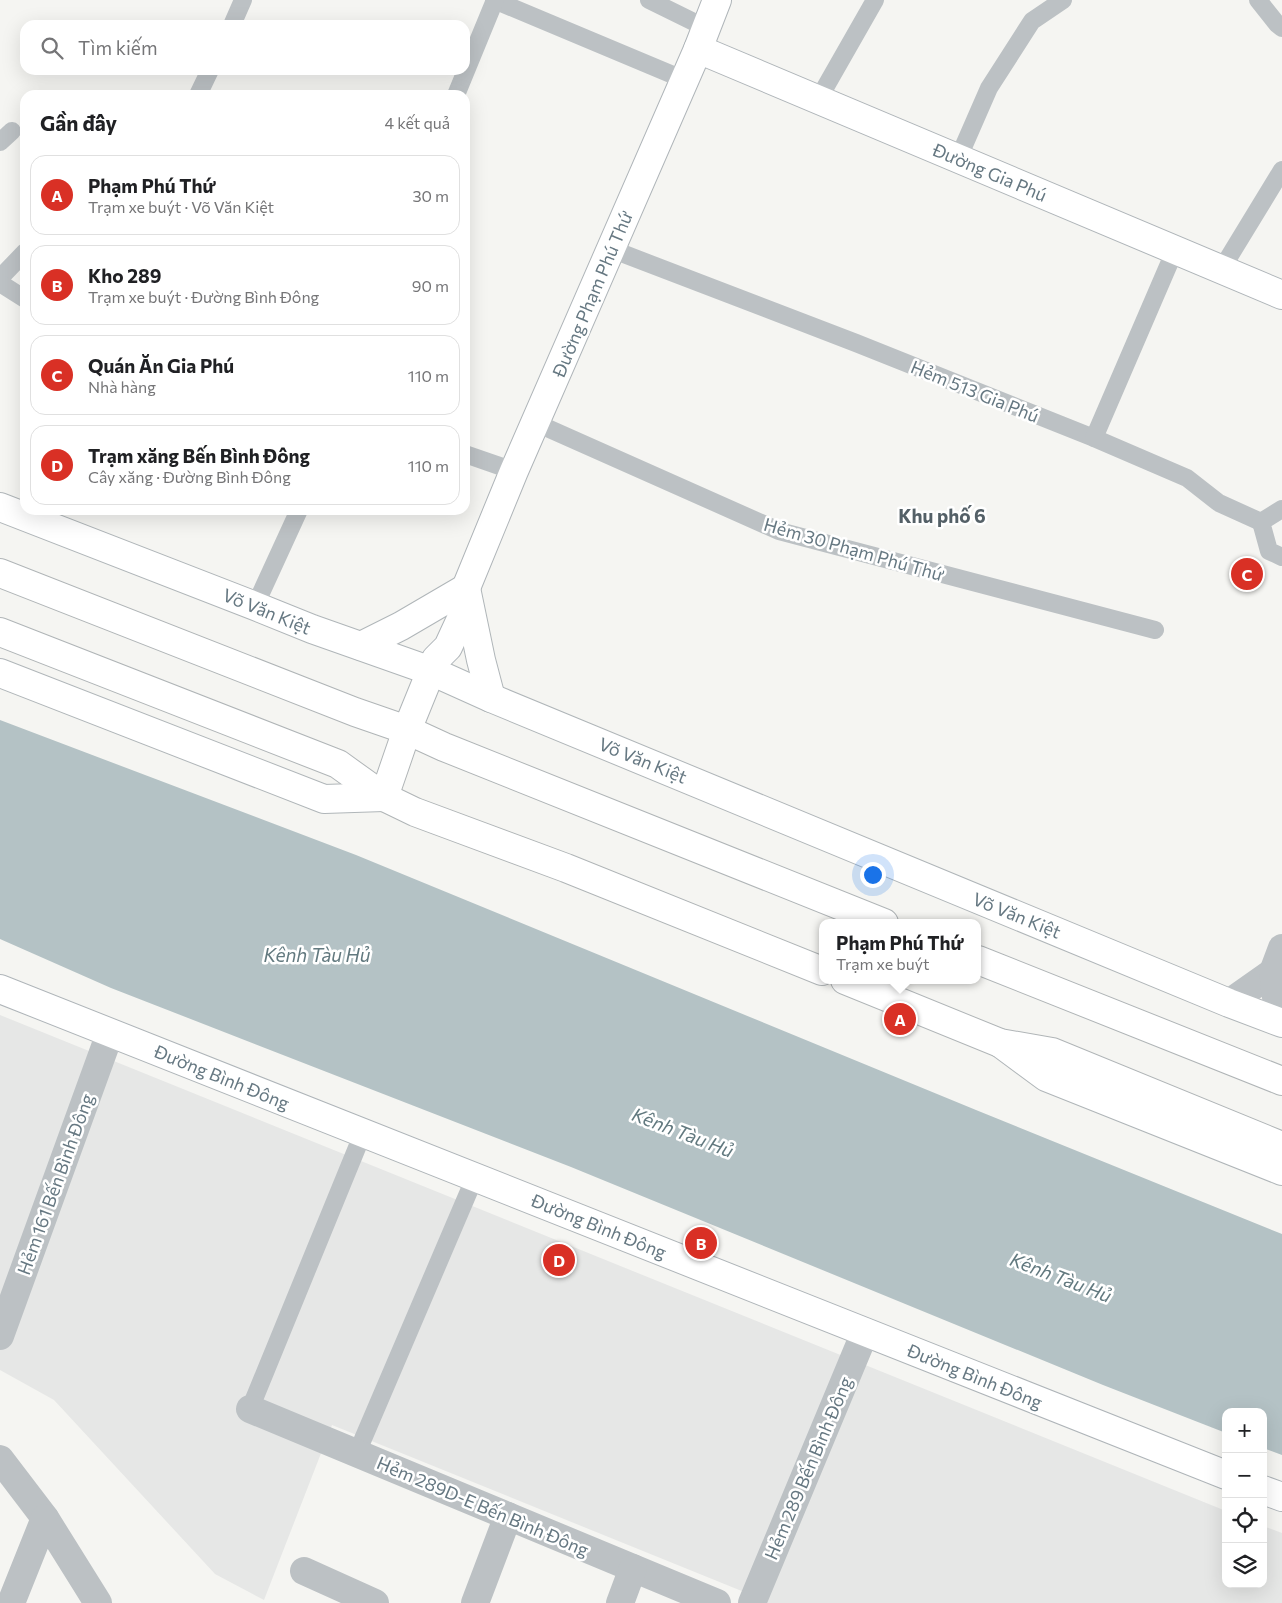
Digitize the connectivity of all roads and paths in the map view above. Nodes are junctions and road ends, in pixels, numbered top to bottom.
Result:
1 (243, 0) edge
2 (494, 0) edge
3 (649, 0) edge
4 (717, 0) edge
5 (875, 0) edge
6 (1063, 0) edge
7 (1258, 0) edge
8 (234, 20) edge
9 (1282, 28) edge
10 (702, 39) junction
11 (470, 60) edge
12 (209, 75) edge
13 (464, 75) edge
14 (685, 80) junction
15 (205, 90) edge
16 (458, 90) edge
17 (818, 100) junction
18 (958, 159) junction
19 (1282, 170) edge
20 (611, 249) junction
21 (1175, 250) junction
22 (20, 257) edge
23 (1221, 270) junction
24 (0, 278) edge
25 (0, 283) edge
26 (1282, 295) edge
27 (20, 296) edge
28 (536, 423) junction
29 (1094, 438) junction
30 (470, 456) edge
31 (514, 471) junction
32 (0, 507) edge
33 (1282, 509) edge
34 (20, 515) edge
35 (21, 515) edge
36 (298, 515) edge
37 (1261, 522) junction
38 (1282, 557) edge
39 (0, 574) edge
40 (466, 588) junction
41 (255, 606) junction
42 (1155, 630) dead end
43 (0, 632) edge
44 (361, 646) junction
45 (433, 665) junction
46 (0, 673) edge
47 (491, 698) junction
48 (407, 730) junction
49 (384, 797) junction
50 (874, 919) edge
51 (1277, 960) edge
52 (981, 961) edge
53 (819, 970) edge
54 (855, 984) edge
55 (0, 989) edge
56 (1229, 1003) junction
57 (1281, 1023) edge
58 (110, 1033) junction
59 (1000, 1042) junction
60 (1282, 1082) edge
61 (363, 1133) junction
62 (1282, 1146) edge
63 (1282, 1171) edge
64 (475, 1177) junction
65 (1, 1330) edge
66 (865, 1332) junction
67 (250, 1408) joint
68 (357, 1453) junction
69 (0, 1459) edge
70 (1222, 1473) edge
71 (1267, 1491) edge
72 (1282, 1497) edge
73 (508, 1516) junction
74 (46, 1518) junction
75 (633, 1568) junction
76 (304, 1571) dead end
77 (11, 1603) edge
78 (98, 1603) edge
79 (375, 1603) edge
80 (475, 1603) edge
81 (620, 1603) edge
82 (717, 1603) edge
83 (752, 1603) edge

1 - 8 lane
2 - 11 lane
2 - 14 lane
3 - 10 lane
4 - 10 main road, Đường Phạm Phú Thứ
5 - 17 lane
6 - 18 lane
7 - 9 lane
10 - 14 main road, Đường Phạm Phú Thứ
10 - 17 main road, Đường Gia Phú
12 - 15 lane
13 - 16 lane
14 - 20 main road, Đường Phạm Phú Thứ
17 - 18 main road, Đường Gia Phú
18 - 21 main road, Đường Gia Phú
19 - 23 lane
20 - 28 main road, Đường Phạm Phú Thứ
20 - 29 lane, Hẻm 513 Gia Phú
21 - 23 main road, Đường Gia Phú
21 - 29 lane
22 - 24 lane
23 - 26 main road, Đường Gia Phú
25 - 27 lane
28 - 31 main road, Đường Phạm Phú Thứ
28 - 42 lane, Hẻm 30 Phạm Phú Thứ
29 - 37 lane, Hẻm 513 Gia Phú
30 - 31 lane
31 - 40 main road, Đường Phạm Phú Thứ
32 - 34 main road, Võ Văn Kiệt
33 - 37 lane
35 - 41 main road, Võ Văn Kiệt
36 - 41 lane
37 - 38 lane
39 - 48 main road
40 - 44 main road
40 - 45 main road, Đường Phạm Phú Thứ
40 - 47 main road
41 - 44 main road, Võ Văn Kiệt
43 - 49 main road
44 - 45 main road, Võ Văn Kiệt
45 - 47 main road, Võ Văn Kiệt
45 - 48 main road
46 - 49 main road
47 - 56 main road, Võ Văn Kiệt
48 - 49 main road
48 - 50 main road
49 - 53 main road
51 - 56 street
51 - 57 street
52 - 60 main road
54 - 59 main road
55 - 58 main road, Đường Bình Đông
56 - 57 main road, Võ Văn Kiệt
58 - 61 main road, Đường Bình Đông
58 - 65 street, Hẻm 161 Bến Bình Đông
59 - 62 main road
59 - 63 main road
61 - 64 main road, Đường Bình Đông
61 - 67 lane
64 - 66 main road, Đường Bình Đông
64 - 68 lane
66 - 70 main road, Đường Bình Đông
66 - 83 street, Hẻm 289 Bến Bình Đông
67 - 68 street, Hẻm 289D-E Bến Bình Đông
68 - 73 street, Hẻm 289D-E Bến Bình Đông
69 - 74 street
71 - 72 main road
73 - 75 street, Hẻm 289D-E Bến Bình Đông
73 - 80 street
74 - 77 street
74 - 78 street
75 - 81 street
75 - 82 street, Hẻm 289D-E Bến Bình Đông
76 - 79 street

